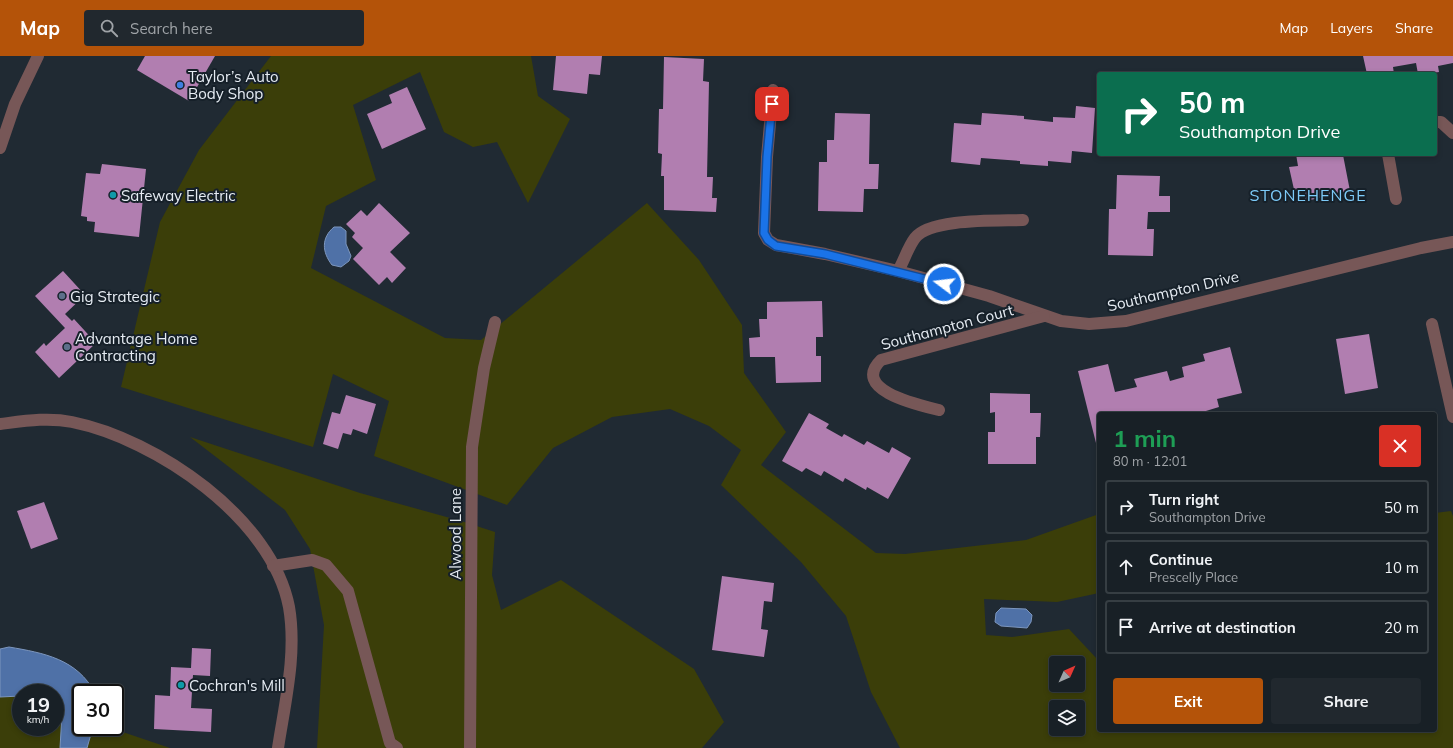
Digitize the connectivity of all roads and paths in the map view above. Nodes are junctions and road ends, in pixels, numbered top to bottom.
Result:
1 (38, 56) edge
2 (773, 90) dead end
3 (1437, 122) edge
4 (1453, 133) edge
5 (0, 148) edge
6 (1388, 156) edge
7 (1396, 199) dead end
8 (1023, 220) dead end
9 (1453, 242) edge
10 (898, 271) junction
11 (1044, 316) junction
12 (495, 322) dead end
13 (1432, 324) dead end
14 (939, 410) dead end
15 (1453, 417) edge
16 (0, 424) edge
17 (274, 566) junction
18 (278, 748) edge
19 (397, 748) edge
20 (470, 748) edge

1 - 5 street
2 - 10 street, Southampton Drive
3 - 4 street
6 - 7 street
8 - 10 street
9 - 11 street, Southampton Drive
10 - 11 street, Southampton Drive
11 - 14 street, Southampton Court
12 - 20 street, Alwood Lane
13 - 15 street
16 - 17 street
17 - 18 street
17 - 19 street

